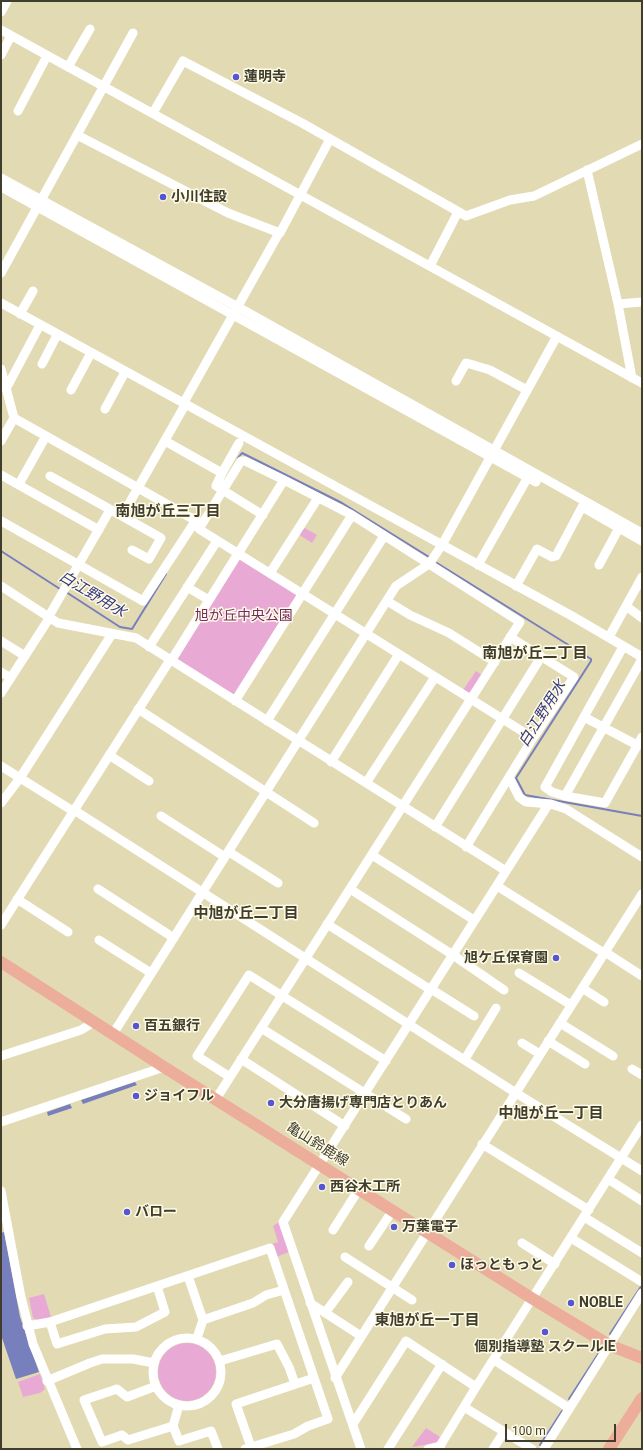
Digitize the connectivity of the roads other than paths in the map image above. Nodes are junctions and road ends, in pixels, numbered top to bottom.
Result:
1 (7, 1) edge
2 (1, 12) edge
3 (90, 29) dead end
4 (1, 30) edge
5 (133, 33) dead end
6 (11, 36) junction
7 (1, 55) edge
8 (47, 56) junction
9 (68, 67) junction
10 (104, 87) junction
11 (18, 111) dead end
12 (153, 114) junction
13 (77, 135) junction
14 (330, 139) junction
15 (642, 144) edge
16 (587, 170) junction
17 (1, 178) edge
18 (1, 187) edge
19 (301, 195) junction
20 (39, 203) junction
21 (458, 212) junction
22 (279, 233) junction
23 (430, 266) junction
24 (1, 273) edge
25 (33, 291) dead end
26 (642, 302) edge
27 (1, 303) edge
28 (618, 304) junction
29 (236, 311) junction
30 (20, 314) junction
31 (40, 325) junction
32 (57, 334) junction
33 (557, 336) junction
34 (91, 353) junction
35 (42, 364) dead end
36 (1, 369) edge
37 (125, 372) junction
38 (632, 378) junction
39 (456, 381) dead end
40 (642, 383) edge
41 (71, 390) dead end
42 (527, 390) junction
43 (5, 392) edge
44 (184, 405) junction
45 (105, 409) dead end
46 (14, 418) junction
47 (46, 436) junction
48 (1, 441) edge
49 (165, 441) junction
50 (239, 443) dead end
51 (492, 453) junction
52 (222, 474) junction
53 (1, 475) edge
54 (50, 476) dead end
55 (528, 477) junction
56 (284, 480) junction
57 (19, 484) junction
58 (138, 488) junction
59 (220, 488) junction
60 (318, 498) junction
61 (582, 507) junction
62 (110, 510) junction
63 (263, 515) junction
64 (352, 515) junction
65 (122, 516) junction
66 (1, 521) edge
67 (199, 522) junction
68 (619, 528) junction
69 (99, 530) junction
70 (642, 533) edge
71 (384, 536) junction
72 (217, 541) junction
73 (642, 541) edge
74 (442, 545) junction
75 (132, 550) dead end
76 (239, 554) junction
77 (80, 564) junction
78 (429, 564) junction
79 (478, 565) junction
80 (599, 565) dead end
81 (270, 573) junction
82 (642, 576) edge
83 (1, 586) edge
84 (516, 586) junction
85 (187, 587) junction
86 (303, 594) junction
87 (209, 600) junction
88 (387, 601) junction
89 (626, 606) junction
90 (334, 613) junction
91 (49, 617) junction
92 (642, 618) edge
93 (112, 634) junction
94 (367, 634) junction
95 (510, 637) junction
96 (609, 638) junction
97 (1, 641) edge
98 (149, 647) junction
99 (623, 647) junction
100 (399, 654) junction
101 (25, 656) junction
102 (541, 657) junction
103 (642, 658) edge
104 (170, 660) junction
105 (495, 662) junction
106 (1, 672) edge
107 (434, 677) junction
108 (11, 678) junction
109 (1, 693) edge
110 (470, 699) junction
111 (235, 701) junction
112 (138, 709) junction
113 (584, 717) junction
114 (503, 719) junction
115 (266, 721) junction
116 (604, 727) junction
117 (533, 738) junction
118 (299, 741) junction
119 (640, 741) edge
120 (109, 755) junction
121 (331, 762) junction
122 (1, 766) edge
123 (509, 777) junction
124 (20, 778) junction
125 (149, 781) dead end
126 (366, 783) junction
127 (266, 792) junction
128 (552, 792) junction
129 (565, 796) junction
130 (1, 803) edge
131 (550, 804) junction
132 (403, 807) junction
133 (73, 811) junction
134 (160, 816) dead end
135 (314, 823) dead end
136 (435, 827) junction
137 (466, 847) junction
138 (227, 854) junction
139 (372, 855) junction
140 (642, 857) edge
141 (506, 871) junction
142 (278, 883) dead end
143 (497, 886) junction
144 (98, 889) dead end
145 (350, 890) junction
146 (202, 893) junction
147 (642, 894) edge
148 (18, 899) junction
149 (474, 920) junction
150 (327, 924) junction
151 (1, 925) edge
152 (68, 932) dead end
153 (174, 938) junction
154 (99, 940) dead end
155 (605, 953) junction
156 (453, 955) junction
157 (306, 958) junction
158 (1, 962) edge
159 (519, 972) dead end
160 (152, 973) junction
161 (642, 975) edge
162 (582, 988) junction
163 (431, 989) junction
164 (504, 990) dead end
165 (282, 995) junction
166 (604, 1002) dead end
167 (571, 1005) junction
168 (496, 1008) dead end
169 (474, 1016) dead end
170 (94, 1022) junction
171 (560, 1022) junction
172 (409, 1023) junction
173 (261, 1028) junction
174 (113, 1034) junction
175 (522, 1042) dead end
176 (548, 1042) junction
177 (540, 1054) junction
178 (1, 1056) edge
179 (613, 1056) dead end
180 (241, 1059) junction
181 (464, 1059) junction
182 (386, 1061) junction
183 (585, 1064) dead end
184 (164, 1067) junction
185 (632, 1069) dead end
186 (642, 1075) edge
187 (230, 1077) junction
188 (516, 1093) junction
189 (365, 1094) junction
190 (216, 1099) junction
191 (406, 1119) dead end
192 (1, 1122) edge
193 (345, 1126) junction
194 (642, 1126) edge
195 (482, 1144) junction
196 (621, 1158) junction
197 (320, 1165) junction
198 (642, 1171) edge
199 (608, 1179) junction
200 (359, 1189) junction
201 (1, 1190) edge
202 (642, 1200) edge
203 (393, 1210) junction
204 (586, 1214) junction
205 (333, 1230) dead end
206 (427, 1232) junction
207 (571, 1238) junction
208 (522, 1243) dead end
209 (369, 1246) dead end
210 (642, 1253) edge
211 (346, 1257) dead end
212 (554, 1264) junction
213 (188, 1276) junction
214 (348, 1282) dead end
215 (641, 1282) edge
216 (157, 1286) junction
217 (392, 1287) junction
218 (284, 1290) junction
219 (642, 1293) edge
220 (533, 1298) junction
221 (412, 1300) dead end
222 (310, 1303) junction
223 (325, 1313) junction
224 (203, 1320) junction
225 (50, 1322) junction
226 (27, 1326) junction
227 (361, 1336) junction
228 (197, 1338) junction
229 (609, 1345) junction
230 (642, 1358) edge
231 (494, 1360) junction
232 (220, 1361) junction
233 (154, 1363) junction
234 (442, 1364) junction
235 (314, 1378) junction
236 (335, 1378) junction
237 (47, 1381) junction
238 (295, 1384) junction
239 (156, 1386) junction
240 (476, 1387) junction
241 (642, 1398) edge
242 (178, 1405) junction
243 (464, 1407) junction
244 (569, 1408) junction
245 (353, 1424) junction
246 (173, 1426) junction
247 (504, 1432) junction
248 (104, 1445) edge
249 (248, 1448) edge
250 (441, 1448) edge
251 (77, 1449) edge
252 (218, 1449) edge
253 (361, 1449) edge
254 (388, 1449) edge
255 (428, 1449) edge
256 (494, 1449) edge
257 (532, 1449) edge
258 (544, 1449) edge
259 (609, 1449) edge

1 - 2 street
3 - 9 street
4 - 6 street
5 - 10 street
6 - 7 street
6 - 8 street
8 - 9 street
8 - 11 street
9 - 10 street
10 - 12 street
10 - 13 street
12 - 14 street
12 - 19 street
13 - 20 street
13 - 22 street
14 - 19 street
14 - 21 street
15 - 16 street
16 - 21 street
16 - 28 street
17 - 20 street
18 - 20 street
19 - 22 street
19 - 23 street
20 - 24 street
20 - 29 street
21 - 23 street
22 - 29 street
23 - 33 street
25 - 30 street
26 - 28 street
27 - 30 street
28 - 38 street
29 - 44 street
29 - 51 street
30 - 31 street
31 - 32 street
31 - 43 street
32 - 34 street
32 - 35 street
33 - 38 street
33 - 42 street
34 - 37 street
34 - 41 street
36 - 43 street
37 - 44 street
37 - 45 street
38 - 40 street
39 - 42 street
42 - 51 street
43 - 46 street
44 - 49 street
44 - 74 street
46 - 47 street
46 - 48 street
47 - 57 street
47 - 58 street
49 - 52 street
49 - 58 street
50 - 52 street
51 - 55 street
51 - 70 street
51 - 74 street
52 - 59 street
53 - 57 street
54 - 62 street
55 - 61 street
55 - 79 street
56 - 59 street
56 - 60 street
56 - 63 street
57 - 69 street
58 - 65 street
58 - 67 street
59 - 63 street
59 - 67 street
60 - 64 street
60 - 81 street
61 - 68 street
61 - 84 street
62 - 65 street
62 - 69 street
63 - 76 street
64 - 71 street
64 - 86 street
65 - 75 street
66 - 77 street
67 - 72 street
67 - 77 street
68 - 73 street
68 - 80 street
69 - 77 street
71 - 78 street
71 - 90 street
72 - 76 street
72 - 85 street
74 - 78 street
74 - 79 street
76 - 81 street
76 - 87 street
77 - 91 street
78 - 88 street
78 - 95 street
79 - 84 street
81 - 86 street
82 - 89 street
83 - 91 street
84 - 96 street
85 - 87 street
85 - 98 street
86 - 90 street
86 - 111 street
87 - 104 street
88 - 94 street
88 - 105 street
89 - 92 street
89 - 96 street
90 - 94 street
90 - 115 street
91 - 93 street
91 - 101 street
93 - 98 street
93 - 124 street
94 - 100 street
94 - 118 street
95 - 102 street
95 - 105 street
96 - 99 street
97 - 101 street
98 - 104 street
99 - 103 street
99 - 113 street
100 - 107 street
100 - 121 street
101 - 108 street
102 - 114 street
102 - 117 street
103 - 116 street
104 - 111 street
104 - 112 street
105 - 110 street
106 - 108 street
107 - 110 street
107 - 126 street
108 - 109 street
110 - 114 street
110 - 132 street
111 - 115 street
112 - 120 street
112 - 127 street
113 - 116 street
113 - 128 street
114 - 117 street
114 - 136 street
115 - 118 street
116 - 119 street
116 - 129 street
117 - 123 street
118 - 121 street
118 - 127 street
119 - 129 street
120 - 125 street
120 - 133 street
121 - 126 street
122 - 124 street
123 - 131 street
123 - 137 street
124 - 130 street
124 - 133 street
126 - 132 street
127 - 135 street
127 - 138 street
128 - 129 street
128 - 131 street
131 - 140 street
131 - 141 street
132 - 136 street
132 - 139 street
133 - 146 street
133 - 148 street
134 - 138 street
136 - 137 street
137 - 141 street
138 - 142 street
138 - 146 street
139 - 145 street
139 - 149 street
141 - 143 street
143 - 149 street
143 - 155 street
144 - 153 street
145 - 150 street
145 - 156 street
146 - 153 street
146 - 157 street
147 - 155 street
148 - 151 street
148 - 152 street
149 - 156 street
150 - 157 street
150 - 163 street
153 - 160 street
154 - 160 street
155 - 161 street
155 - 162 street
156 - 163 street
156 - 164 street
157 - 165 street
157 - 172 street
158 - 170 main road, 亀山鈴鹿線
159 - 167 street
160 - 174 street
162 - 166 street
162 - 167 street
163 - 169 street
163 - 172 street
165 - 173 street
165 - 182 street
165 - 187 street
167 - 171 street
168 - 181 street
170 - 174 main road, 亀山鈴鹿線
170 - 178 street
171 - 176 street
171 - 179 street
172 - 181 street
172 - 182 street
173 - 180 street
173 - 189 street
174 - 184 main road, 亀山鈴鹿線
175 - 177 street
176 - 177 street
176 - 183 street
177 - 188 street
180 - 187 street
180 - 193 street
181 - 188 street
182 - 189 street
184 - 190 main road, 亀山鈴鹿線
184 - 192 street
185 - 186 street
187 - 190 street
188 - 195 street
188 - 196 street
189 - 191 street
189 - 193 street
190 - 197 main road, 亀山鈴鹿線
193 - 197 street
194 - 196 street
195 - 204 street
195 - 206 street
196 - 198 street
196 - 199 street
197 - 200 main road, 亀山鈴鹿線
197 - 222 street
199 - 202 street
199 - 204 street
200 - 203 main road, 亀山鈴鹿線
200 - 205 street
201 - 226 street
203 - 206 main road, 亀山鈴鹿線
203 - 209 street
204 - 207 street
204 - 210 street
206 - 217 street
206 - 220 main road, 亀山鈴鹿線
207 - 212 street
207 - 215 street
208 - 212 street
211 - 217 street
212 - 220 street
213 - 216 street
213 - 218 street
213 - 224 street
214 - 223 street
216 - 225 street
216 - 225 street
217 - 221 street
217 - 227 street
218 - 224 street
218 - 235 street
219 - 229 street
220 - 229 main road, 亀山鈴鹿線
220 - 231 street
222 - 223 street
222 - 236 street
223 - 227 street
224 - 228 street
225 - 226 street
226 - 237 street
227 - 236 street
228 - 232 street
228 - 233 street
229 - 230 main road, 亀山鈴鹿線
229 - 244 street
231 - 240 street
231 - 244 street
232 - 238 street
232 - 242 street
233 - 237 street
233 - 239 street
234 - 240 street
234 - 245 street
234 - 254 street
235 - 238 street
235 - 249 street
236 - 245 street
237 - 251 street
238 - 249 street
239 - 242 street
239 - 248 street
240 - 243 street
241 - 259 main road
242 - 246 street
243 - 247 street
243 - 250 street
244 - 258 street
245 - 253 street
246 - 248 street
246 - 252 street
247 - 256 street
247 - 257 street
250 - 255 street

